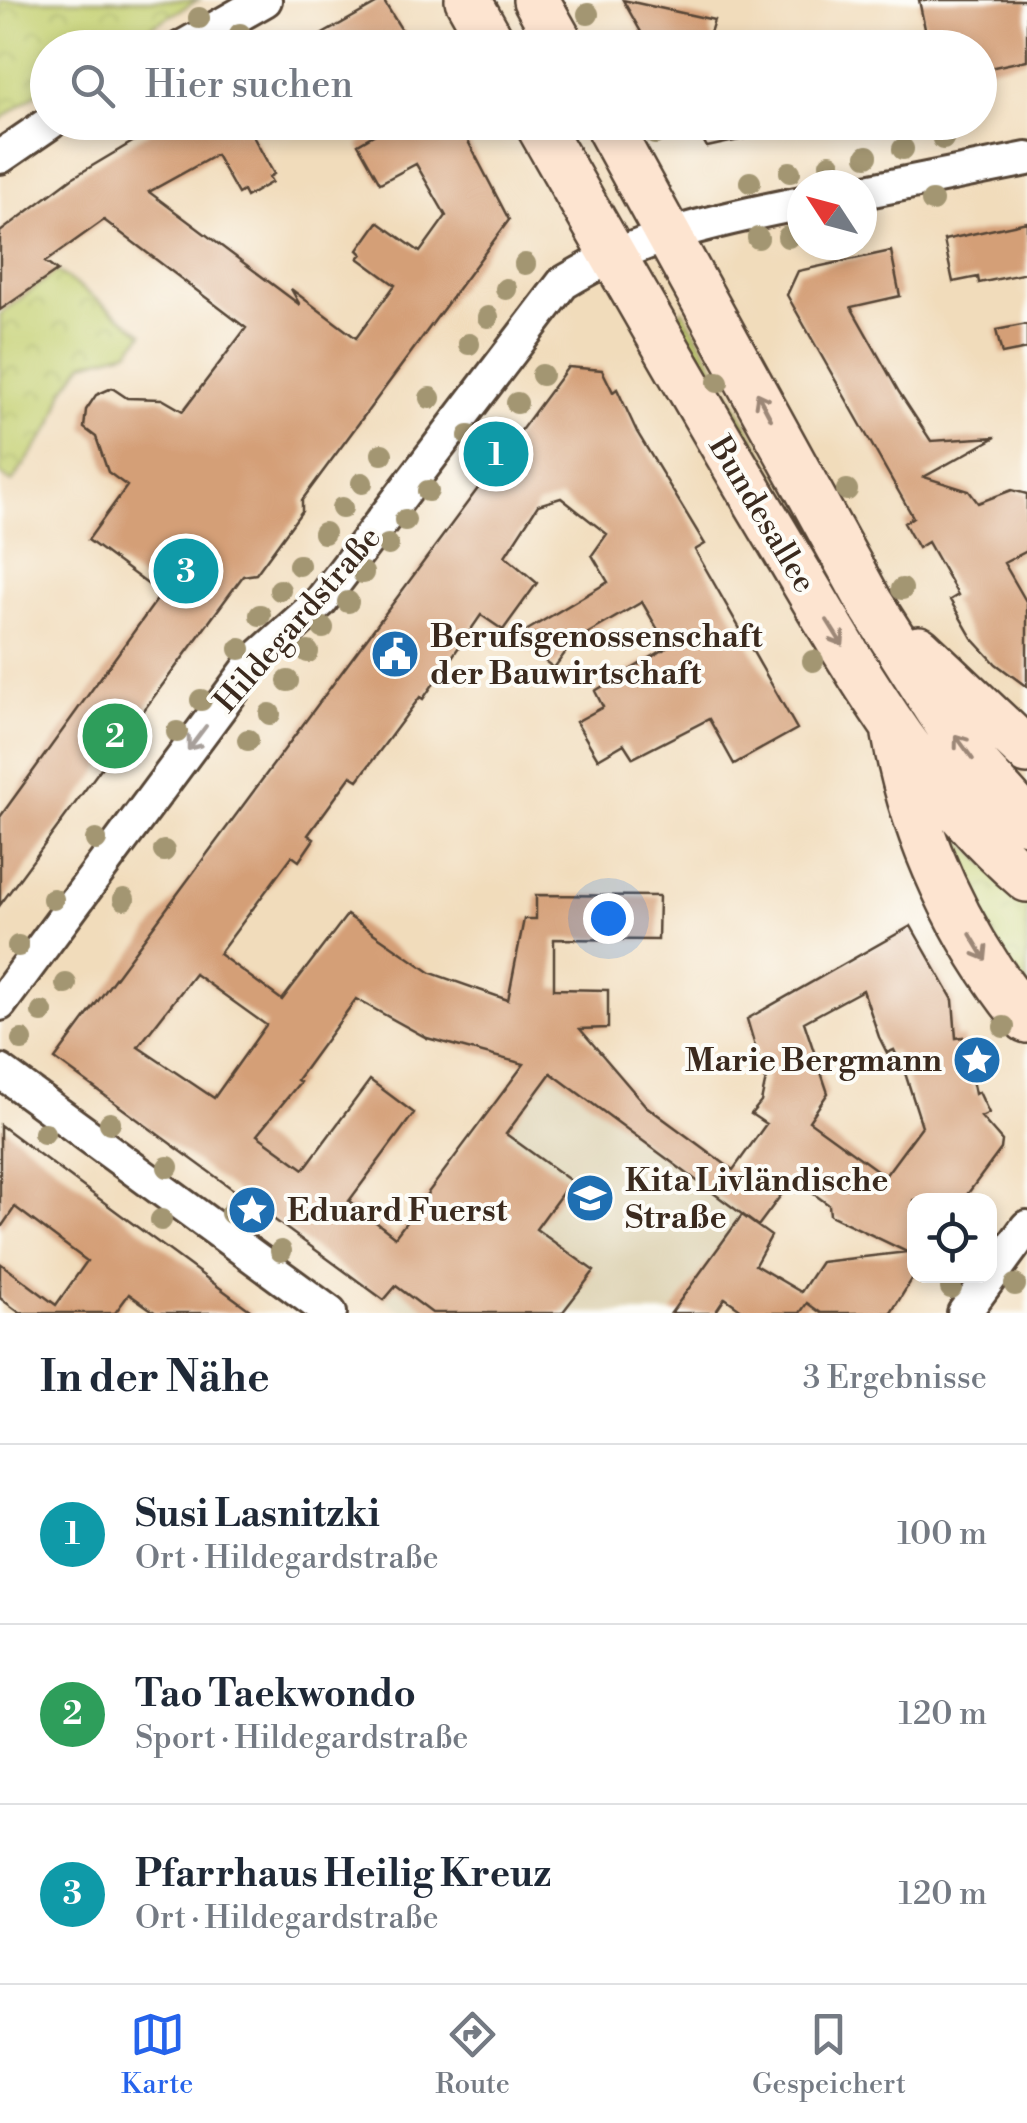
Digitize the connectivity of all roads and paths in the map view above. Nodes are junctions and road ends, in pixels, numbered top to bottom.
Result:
1 (265, 0) edge
2 (468, 0) edge
3 (536, 0) edge
4 (212, 30) edge
5 (485, 30) edge
6 (553, 30) edge
7 (30, 136) edge
8 (547, 140) edge
9 (616, 140) edge
10 (0, 157) edge
11 (1027, 160) edge
12 (877, 189) edge
13 (787, 206) edge
14 (669, 234) junction
15 (612, 253) junction
16 (870, 603) junction
17 (892, 721) junction
18 (1027, 751) edge
19 (1027, 822) edge
20 (1027, 879) edge
21 (1, 1003) edge
22 (1027, 1020) edge
23 (0, 1070) edge
24 (1027, 1227) edge
25 (330, 1313) edge
26 (964, 1313) edge

1 - 4 street
2 - 5 main road
3 - 6 main road
7 - 10 street
8 - 15 main road, Bundesallee
9 - 14 main road, Bundesallee
11 - 12 street
13 - 14 street, Hildegardstraße
14 - 15 street, Hildegardstraße
16 -> 14 main road, Bundesallee
15 -> 17 main road, Bundesallee
15 -> 21 street, Hildegardstraße
16 - 18 main road
19 -> 16 main road, Bundesallee
17 - 20 main road, Bundesallee
17 -> 22 main road
23 - 25 street
24 - 26 street

